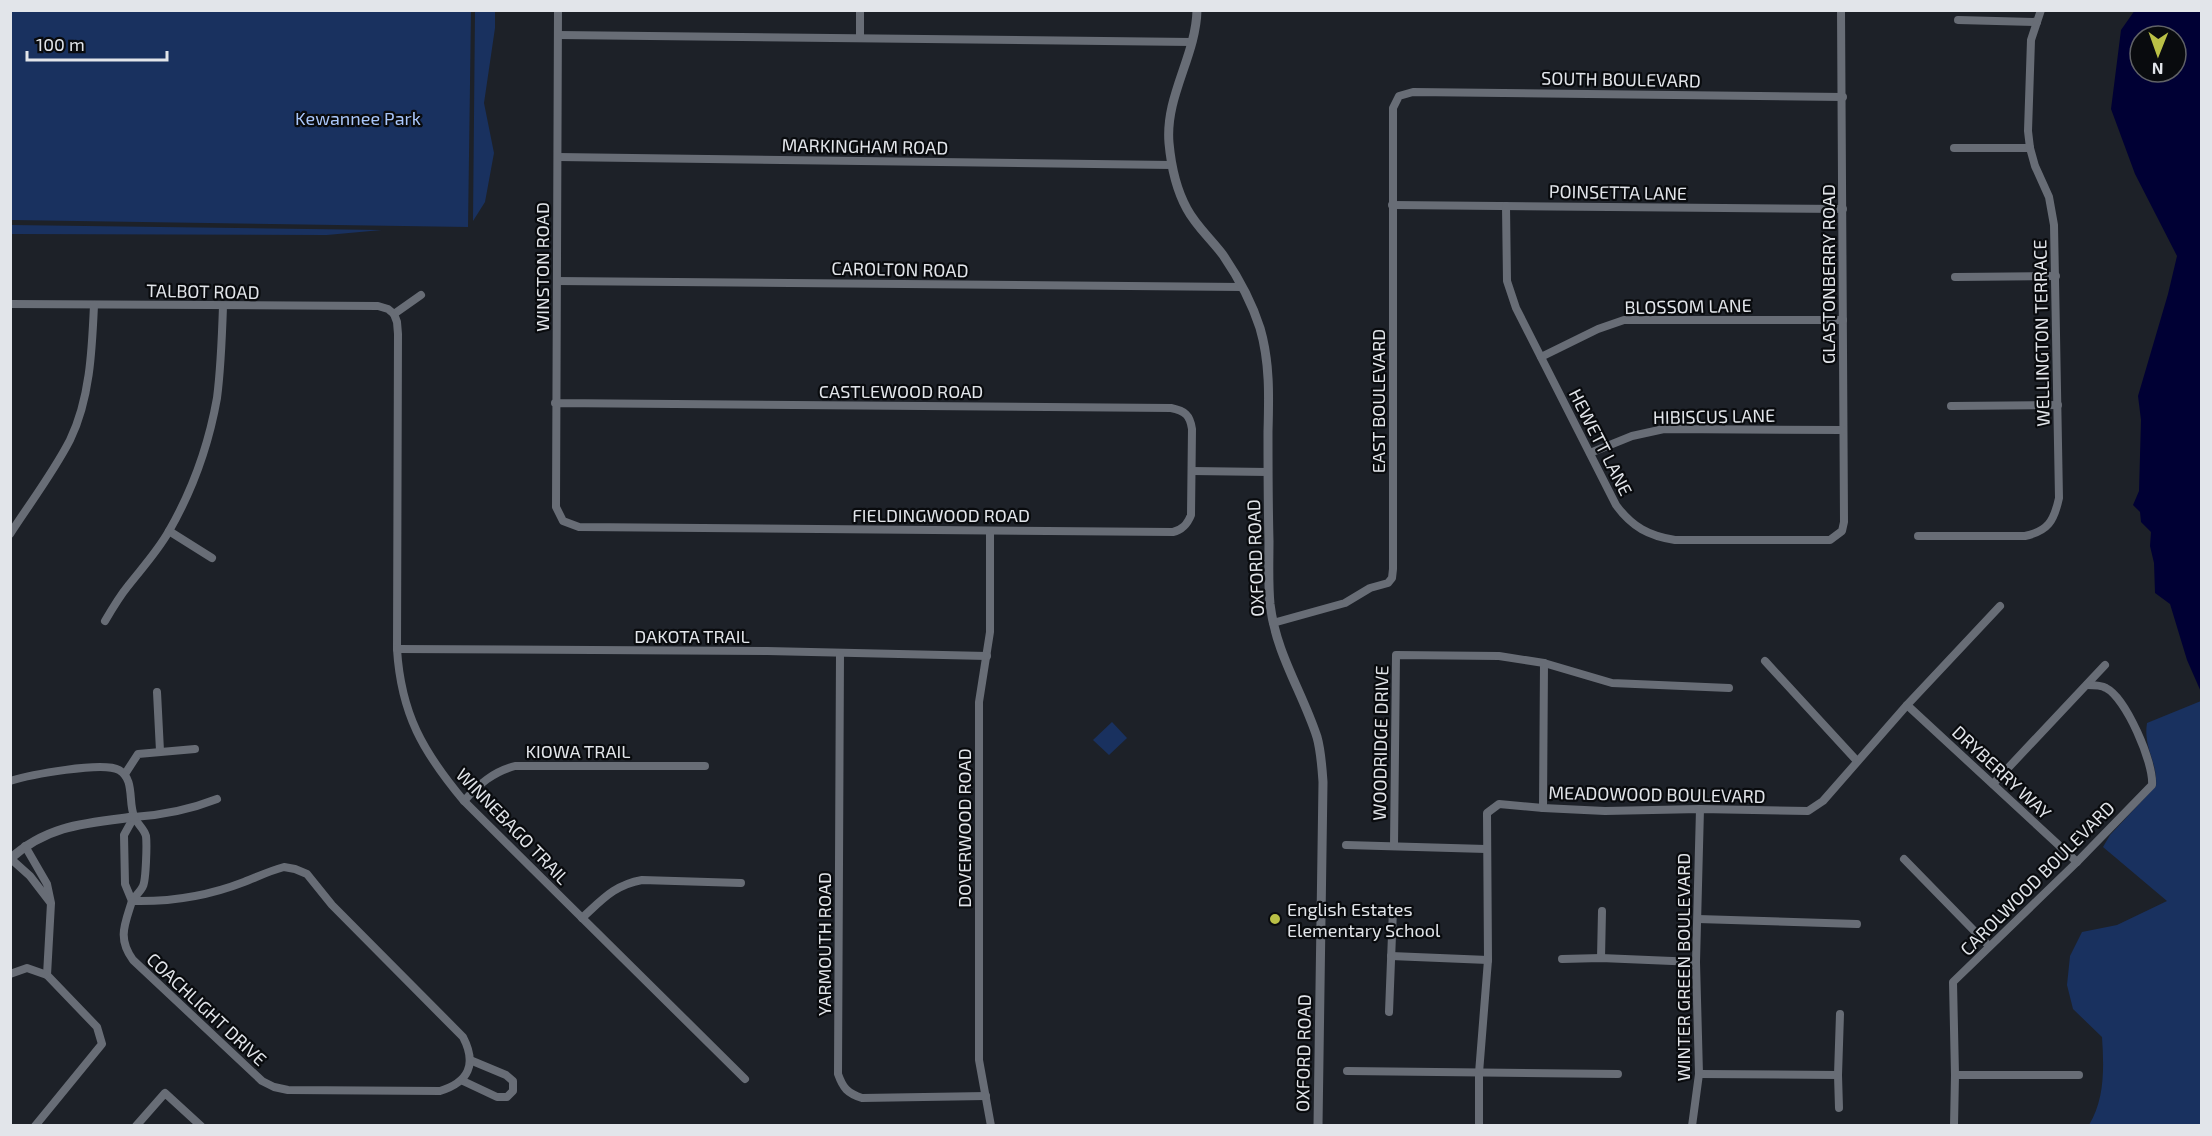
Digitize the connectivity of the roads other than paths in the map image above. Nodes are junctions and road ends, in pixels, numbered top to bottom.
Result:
1 (558, 10) edge
2 (860, 10) edge
3 (1197, 10) edge
4 (1841, 10) edge
5 (2041, 10) edge
6 (1958, 20) dead end
7 (2037, 22) junction
8 (558, 35) junction
9 (860, 38) junction
10 (1192, 42) junction
11 (1400, 96) joint
12 (1843, 97) junction
13 (1954, 148) dead end
14 (2030, 148) junction
15 (558, 157) junction
16 (1172, 165) junction
17 (1392, 205) junction
18 (1506, 206) junction
19 (1843, 209) junction
20 (2056, 276) junction
21 (1955, 277) dead end
22 (557, 281) junction
23 (1242, 287) junction
24 (421, 295) dead end
25 (10, 304) edge
26 (94, 305) junction
27 (223, 306) junction
28 (394, 314) junction
29 (1843, 320) junction
30 (1541, 357) junction
31 (555, 403) junction
32 (2058, 405) junction
33 (1951, 406) dead end
34 (1843, 430) junction
35 (1590, 453) junction
36 (1192, 471) junction
37 (1268, 472) junction
38 (563, 521) joint
39 (169, 531) junction
40 (990, 531) junction
41 (10, 534) edge
42 (1836, 536) joint
43 (1918, 536) dead end
44 (212, 558) dead end
45 (2000, 606) dead end
46 (105, 621) dead end
47 (1273, 622) junction
48 (397, 649) junction
49 (840, 654) junction
50 (987, 656) junction
51 (1765, 661) dead end
52 (1544, 663) junction
53 (2105, 665) dead end
54 (2087, 685) junction
55 (1729, 688) dead end
56 (157, 692) dead end
57 (1907, 705) junction
58 (195, 749) dead end
59 (160, 751) junction
60 (1857, 761) junction
61 (705, 766) dead end
62 (125, 774) junction
63 (10, 781) edge
64 (1993, 783) junction
65 (217, 800) dead end
66 (464, 801) junction
67 (1543, 808) junction
68 (1700, 809) junction
69 (134, 817) junction
70 (1346, 845) dead end
71 (25, 846) junction
72 (1394, 846) junction
73 (1486, 849) junction
74 (11, 859) edge
75 (1904, 859) dead end
76 (2077, 862) junction
77 (741, 883) dead end
78 (132, 900) junction
79 (51, 903) junction
80 (1392, 909) dead end
81 (1602, 911) dead end
82 (582, 918) junction
83 (1698, 919) junction
84 (1857, 924) dead end
85 (1989, 946) junction
86 (1391, 956) junction
87 (1601, 958) junction
88 (1562, 959) dead end
89 (1488, 960) junction
90 (1696, 962) junction
91 (10, 974) edge
92 (47, 975) junction
93 (1389, 1012) dead end
94 (1840, 1014) dead end
95 (470, 1060) junction
96 (1347, 1071) dead end
97 (1479, 1073) junction
98 (1618, 1074) dead end
99 (1700, 1074) junction
100 (1955, 1075) junction
101 (1838, 1076) junction
102 (2079, 1076) dead end
103 (745, 1079) dead end
104 (463, 1081) junction
105 (986, 1096) junction
106 (1839, 1108) dead end
107 (35, 1125) edge
108 (136, 1125) edge
109 (201, 1125) edge
110 (991, 1125) edge
111 (1318, 1125) edge
112 (1479, 1125) edge
113 (1692, 1125) edge
114 (1954, 1125) edge

1 - 8 street, WINSTON ROAD
2 - 9 street
3 - 10 street, OXFORD ROAD
4 - 12 street, GLASTONBERRY ROAD
5 - 7 street, WELLINGTON TERRACE
6 - 7 street
7 - 14 street, WELLINGTON TERRACE
8 - 9 street
8 - 15 street, WINSTON ROAD
9 - 10 street
10 - 16 street, OXFORD ROAD
11 - 12 street, SOUTH BOULEVARD
11 - 17 street, EAST BOULEVARD
12 - 19 street, GLASTONBERRY ROAD
13 - 14 street
14 - 20 street, WELLINGTON TERRACE
15 - 16 street, MARKINGHAM ROAD
15 - 22 street, WINSTON ROAD
16 - 23 street, OXFORD ROAD
17 - 18 street, POINSETTA LANE
17 - 47 street, EAST BOULEVARD
18 - 19 street, POINSETTA LANE
18 - 30 street, HEWETT LANE
19 - 29 street, GLASTONBERRY ROAD
20 - 21 street
20 - 32 street, WELLINGTON TERRACE
22 - 23 street, CAROLTON ROAD
22 - 31 street, WINSTON ROAD
23 - 37 street, OXFORD ROAD
24 - 28 street
25 - 26 street, TALBOT ROAD
26 - 27 street, TALBOT ROAD
26 - 41 street
27 - 28 street, TALBOT ROAD
27 - 39 street
28 - 48 street, WINNEBAGO TRAIL
29 - 30 street, BLOSSOM LANE
29 - 34 street, GLASTONBERRY ROAD
30 - 35 street, HEWETT LANE
31 - 36 street, CASTLEWOOD ROAD
31 - 38 street, WINSTON ROAD
32 - 33 street
32 - 43 street, WELLINGTON TERRACE
34 - 35 street, HIBISCUS LANE
34 - 42 street, GLASTONBERRY ROAD
35 - 42 street, HEWETT LANE
36 - 37 street
36 - 40 street, FIELDINGWOOD ROAD
37 - 47 street, OXFORD ROAD
38 - 40 street, FIELDINGWOOD ROAD
39 - 44 street
39 - 46 street
40 - 50 street, DOVERWOOD ROAD
45 - 57 street, MEADOWOOD BOULEVARD
47 - 111 street, OXFORD ROAD
48 - 49 street, DAKOTA TRAIL
48 - 66 street, WINNEBAGO TRAIL
49 - 50 street, DAKOTA TRAIL
49 - 105 street, YARMOUTH ROAD
50 - 105 street, DOVERWOOD ROAD
51 - 60 street
52 - 55 street, WOODRIDGE DRIVE
52 - 67 street
52 - 72 street, WOODRIDGE DRIVE
53 - 54 street
54 - 64 street
54 - 76 street, CAROLWOOD BOULEVARD
56 - 59 street
57 - 60 street, MEADOWOOD BOULEVARD
57 - 64 street, DRYBERRY WAY
58 - 59 street
59 - 62 street
60 - 68 street, MEADOWOOD BOULEVARD
61 - 66 street, KIOWA TRAIL
62 - 63 street
62 - 69 street
64 - 76 street, DRYBERRY WAY
65 - 69 street
66 - 82 street, WINNEBAGO TRAIL
67 - 68 street, MEADOWOOD BOULEVARD
67 - 73 street, MEADOWOOD BOULEVARD
68 - 83 street, WINTER GREEN BOULEVARD
69 - 71 street
69 - 78 street
69 - 78 street, COACHLIGHT DRIVE
70 - 72 street
71 - 74 street
71 - 79 street
72 - 73 street
73 - 89 street, MEADOWOOD BOULEVARD
74 - 79 street
75 - 85 street
76 - 85 street, CAROLWOOD BOULEVARD
77 - 82 street
78 - 95 street
78 - 104 street, COACHLIGHT DRIVE
79 - 92 street
80 - 86 street
81 - 87 street
82 - 103 street, WINNEBAGO TRAIL
83 - 84 street
83 - 90 street, WINTER GREEN BOULEVARD
85 - 100 street, CAROLWOOD BOULEVARD
86 - 89 street
86 - 93 street
87 - 88 street
87 - 90 street
89 - 97 street, MEADOWOOD BOULEVARD
90 - 99 street, WINTER GREEN BOULEVARD
91 - 92 street
92 - 107 street
94 - 101 street
95 - 104 street
95 - 104 street
96 - 97 street
97 - 98 street
97 - 112 street, MEADOWOOD BOULEVARD
99 - 101 street
99 - 113 street, WINTER GREEN BOULEVARD
100 - 102 street
100 - 114 street, CAROLWOOD BOULEVARD
101 - 106 street
105 - 110 street, DOVERWOOD ROAD
108 - 109 street

